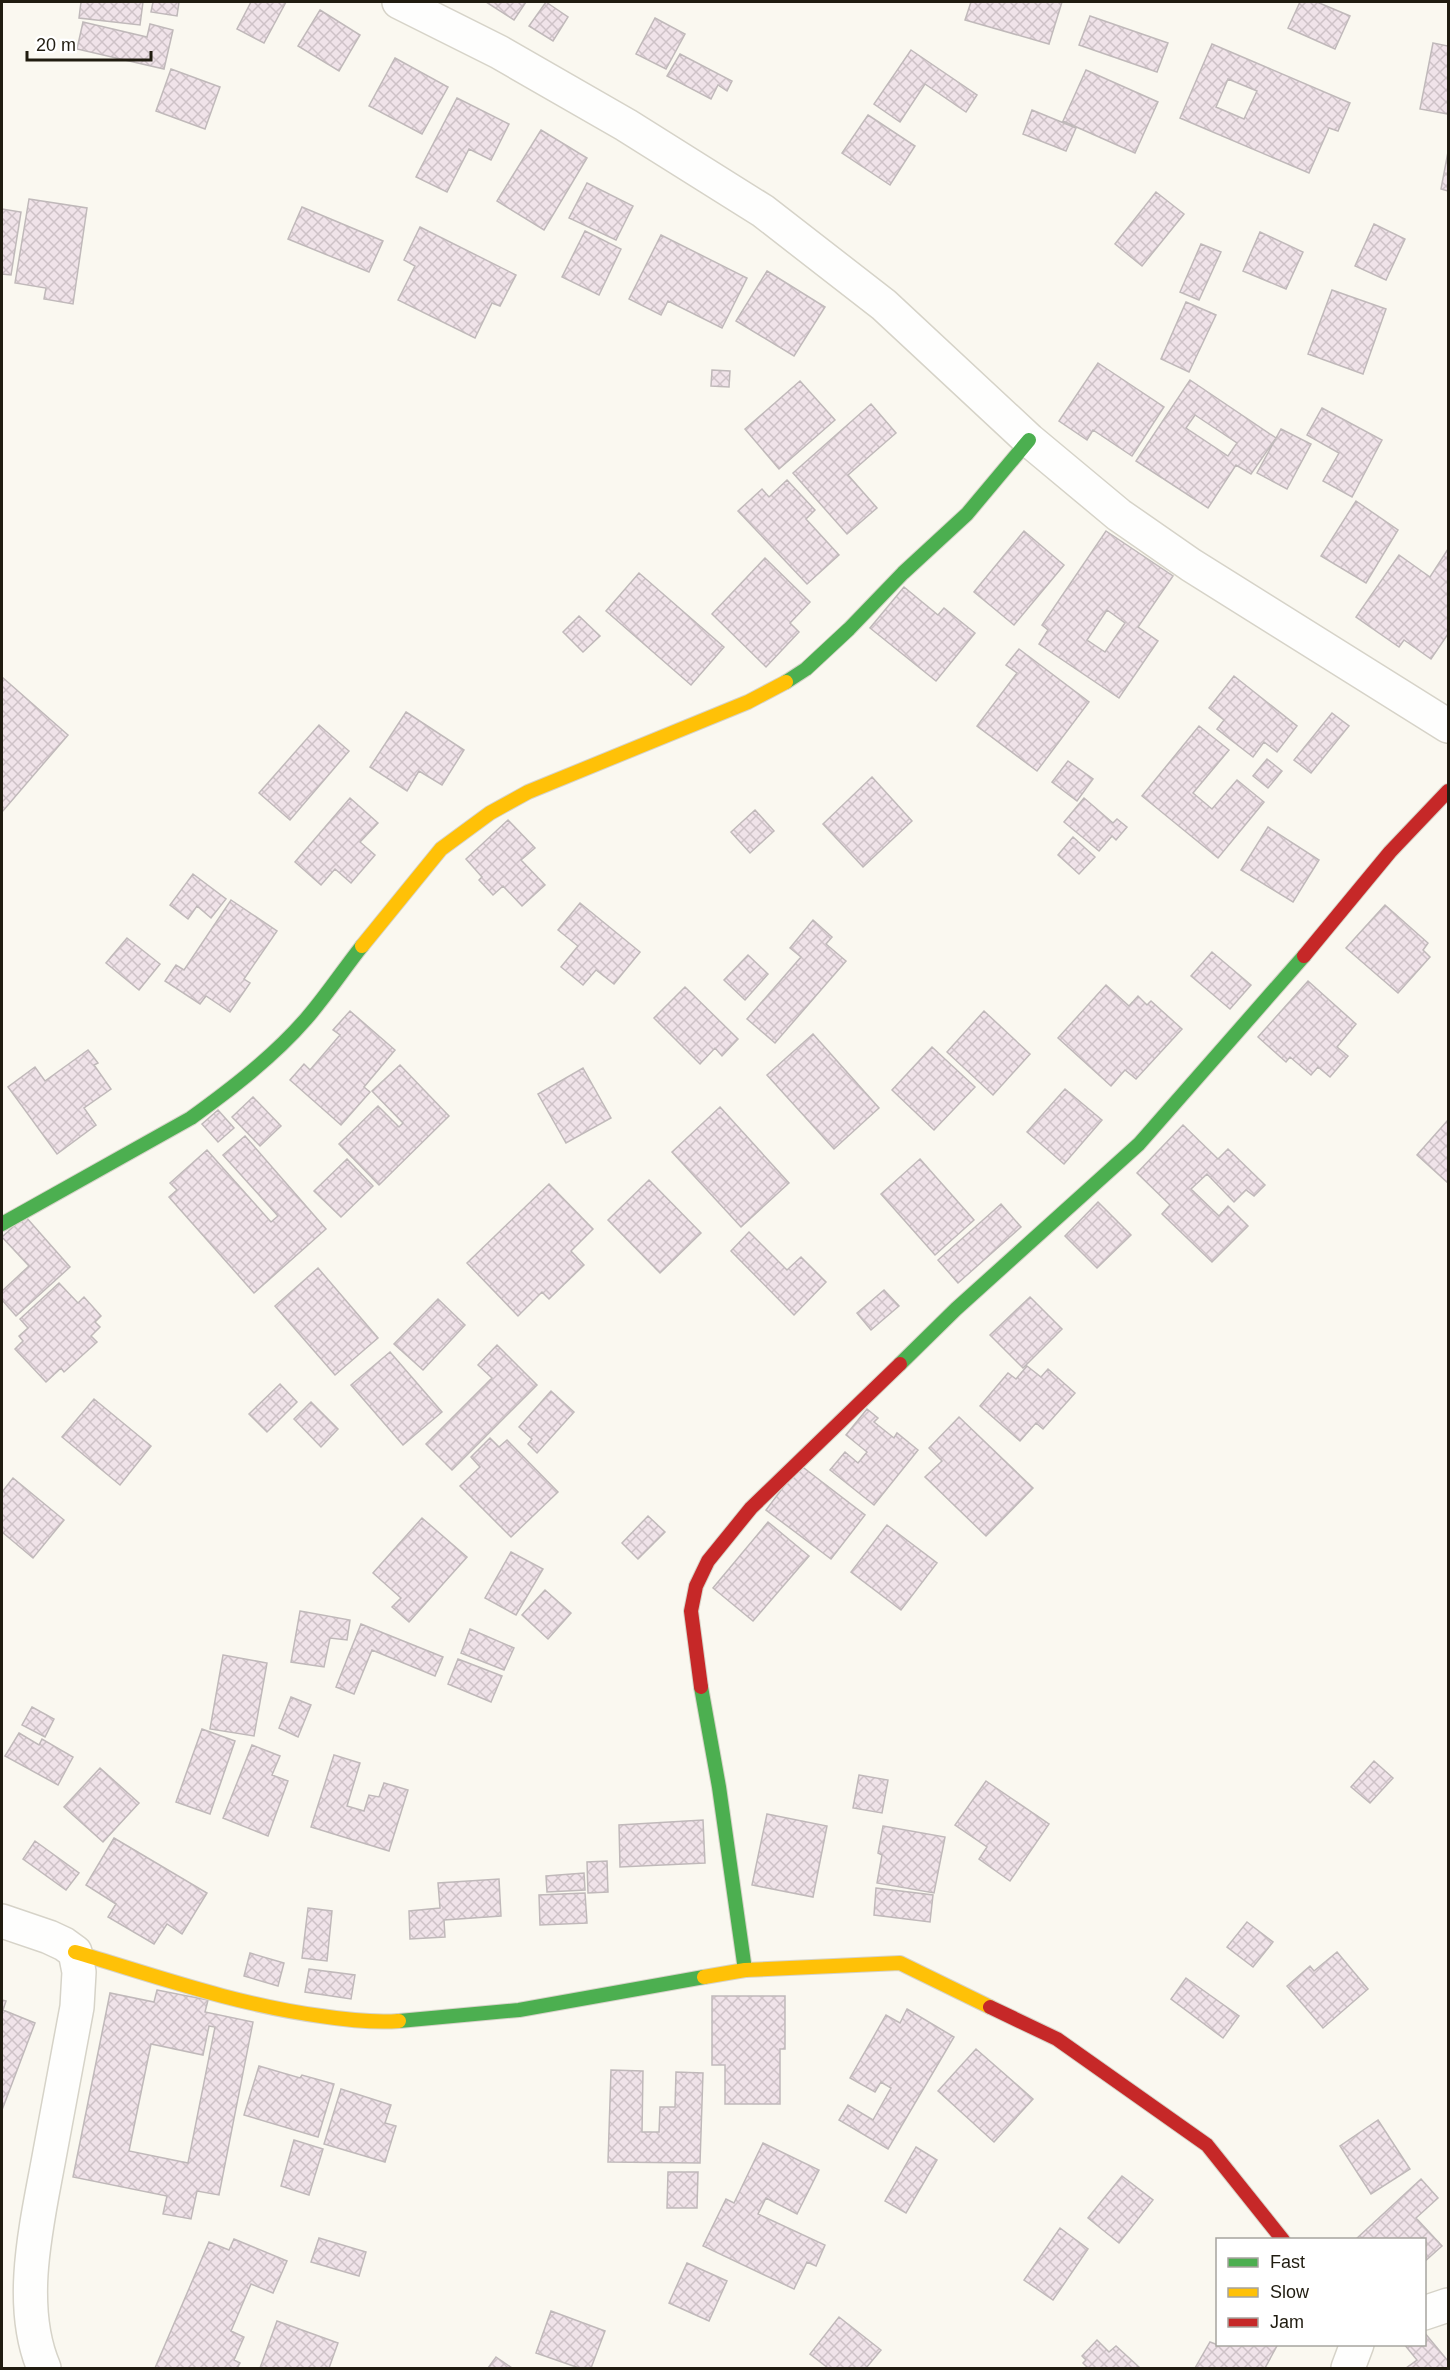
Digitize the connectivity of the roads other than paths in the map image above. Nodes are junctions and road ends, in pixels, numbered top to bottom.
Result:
1 (399, 2) edge
2 (1029, 440) junction
3 (1449, 726) edge
4 (1449, 791) edge
5 (2, 1224) edge
6 (2, 1921) edge
7 (75, 1952) junction
8 (745, 1970) junction
9 (1281, 2238) edge
10 (1449, 2305) edge
11 (1426, 2313) edge
12 (1356, 2346) edge
13 (44, 2368) edge
14 (1348, 2368) edge

1 - 2 street
2 - 3 street
2 - 5 street
4 - 8 street
6 - 7 street
7 - 8 street
7 - 13 street
8 - 9 street
10 - 11 street
12 - 14 street

